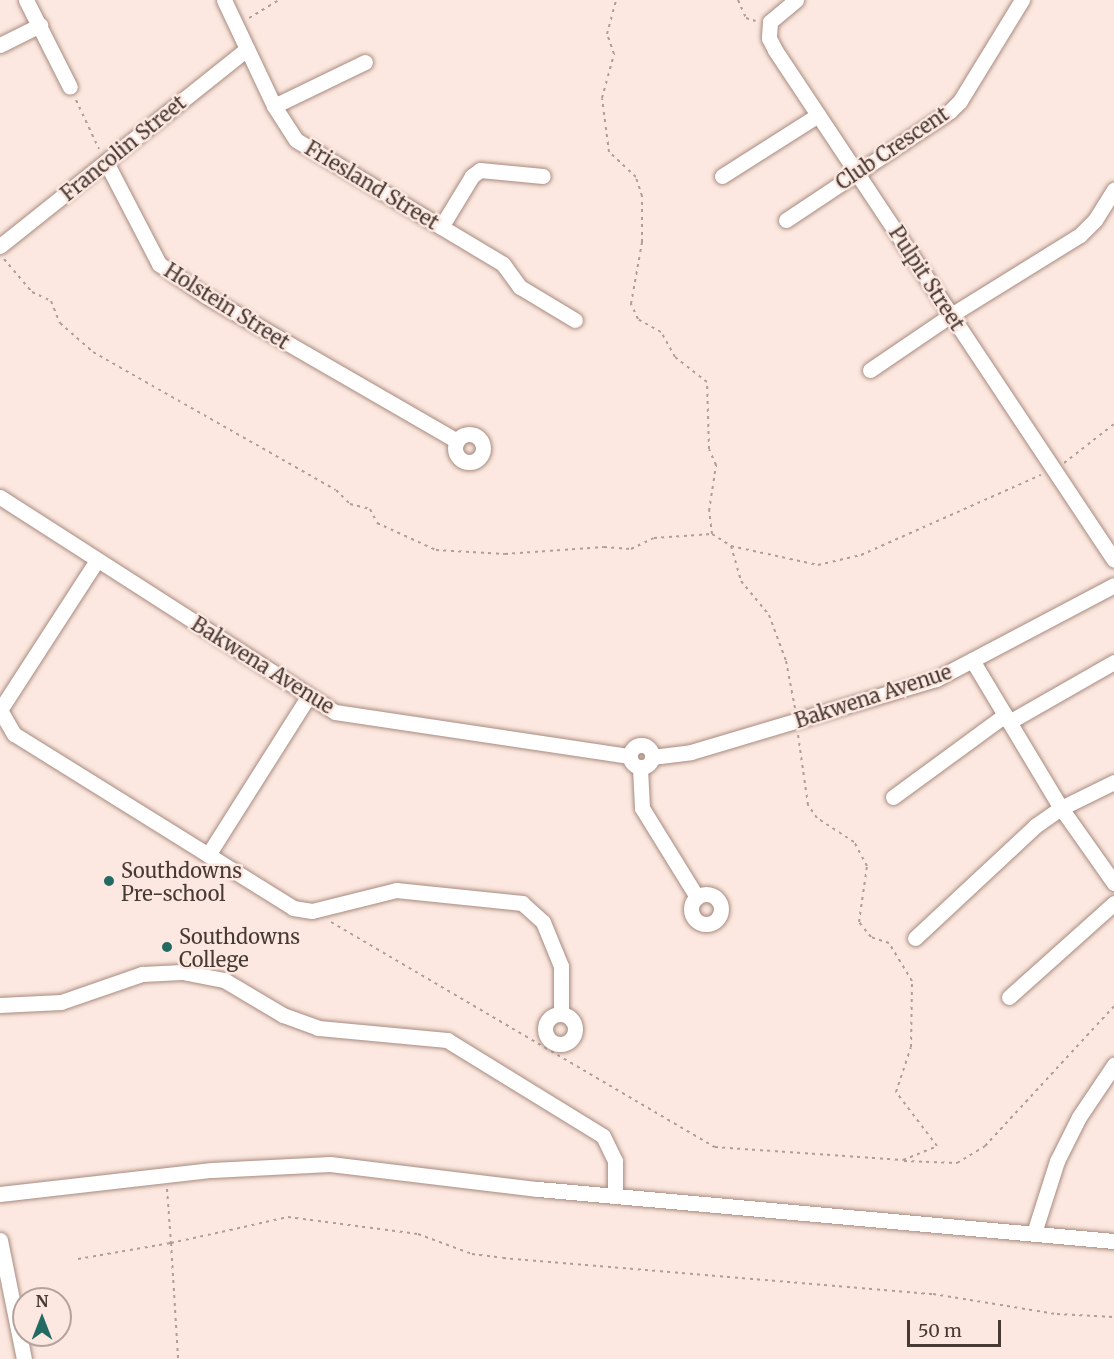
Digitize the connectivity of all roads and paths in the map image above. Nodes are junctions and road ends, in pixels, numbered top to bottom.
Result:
1 (27, 0) edge
2 (224, 0) edge
3 (279, 0) edge
4 (616, 0) edge
5 (738, 0) edge
6 (796, 0) edge
7 (1022, 0) edge
8 (770, 22) junction
9 (40, 25) junction
10 (236, 26) junction
11 (0, 45) edge
12 (247, 50) junction
13 (365, 62) dead end
14 (70, 87) joint
15 (273, 106) junction
16 (818, 115) junction
17 (105, 162) junction
18 (858, 171) junction
19 (543, 176) dead end
20 (722, 176) dead end
21 (1114, 189) edge
22 (786, 220) dead end
23 (441, 227) junction
24 (0, 246) edge
25 (0, 255) edge
26 (951, 315) junction
27 (575, 320) dead end
28 (870, 370) dead end
29 (1114, 424) edge
30 (457, 441) dead end
31 (1052, 469) junction
32 (0, 497) edge
33 (711, 534) junction
34 (731, 546) junction
35 (97, 560) junction
36 (1114, 560) edge
37 (1114, 574) edge
38 (1114, 580) edge
39 (1114, 585) edge
40 (972, 660) junction
41 (1114, 662) edge
42 (308, 697) junction
43 (804, 705) dead end
44 (0, 710) edge
45 (796, 714) junction
46 (1007, 718) junction
47 (630, 756) junction
48 (652, 757) junction
49 (640, 768) junction
50 (1114, 782) edge
51 (893, 797) dead end
52 (1061, 808) junction
53 (208, 855) junction
54 (1114, 883) edge
55 (697, 897) dead end
56 (1114, 903) edge
57 (312, 911) junction
58 (915, 938) dead end
59 (1009, 997) dead end
60 (0, 1005) edge
61 (1114, 1006) edge
62 (561, 1014) dead end
63 (1114, 1065) edge
64 (903, 1161) junction
65 (166, 1176) junction
66 (0, 1194) edge
67 (615, 1194) junction
68 (1034, 1233) junction
69 (0, 1240) edge
70 (1114, 1241) edge
71 (171, 1243) junction
72 (78, 1259) dead end
73 (1114, 1317) edge
74 (24, 1359) edge
75 (178, 1359) edge

1 - 9 street
2 - 10 street, Friesland Street
3 - 10 path
4 - 33 path
5 - 8 path
6 - 8 street
7 - 18 street, Club Crescent
8 - 16 street, Pulpit Street
9 - 11 street
9 - 14 street
10 - 12 street, Friesland Street
12 - 15 street, Friesland Street
12 - 17 street, Francolin Street
13 - 15 street
14 - 17 path
15 - 23 street, Friesland Street
16 - 18 street, Pulpit Street
16 - 20 street
17 - 24 street, Francolin Street
17 - 30 street, Holstein Street
18 - 22 street, Club Crescent
18 - 26 street, Pulpit Street
19 - 23 street
21 - 26 street
23 - 27 street, Friesland Street
25 - 33 path
26 - 28 street
26 - 31 street, Pulpit Street
29 - 31 path
31 - 34 path
31 - 36 street, Pulpit Street
32 - 35 street, Bakwena Avenue
33 - 34 path
34 - 45 path
35 - 42 street, Bakwena Avenue
35 - 44 street
37 - 38 street
39 - 40 street, Bakwena Avenue
40 - 45 street, Bakwena Avenue
40 - 46 street
41 - 46 street
42 - 47 street, Bakwena Avenue
42 - 53 street
43 - 45 path
44 - 53 street
45 - 48 street, Bakwena Avenue
45 - 64 path
46 - 51 street
46 - 52 street
47 - 48 street
47 - 49 street
48 - 49 street
49 - 55 street
50 - 52 street
52 - 54 street
52 - 58 street
53 - 57 street
56 - 59 street
57 - 62 street
57 - 64 path
60 - 67 street
61 - 64 path
63 - 68 street
65 - 66 street
65 - 67 street
65 - 71 path
67 - 68 street
68 - 70 street
69 - 74 street
71 - 72 path
71 - 73 path
71 - 75 path

